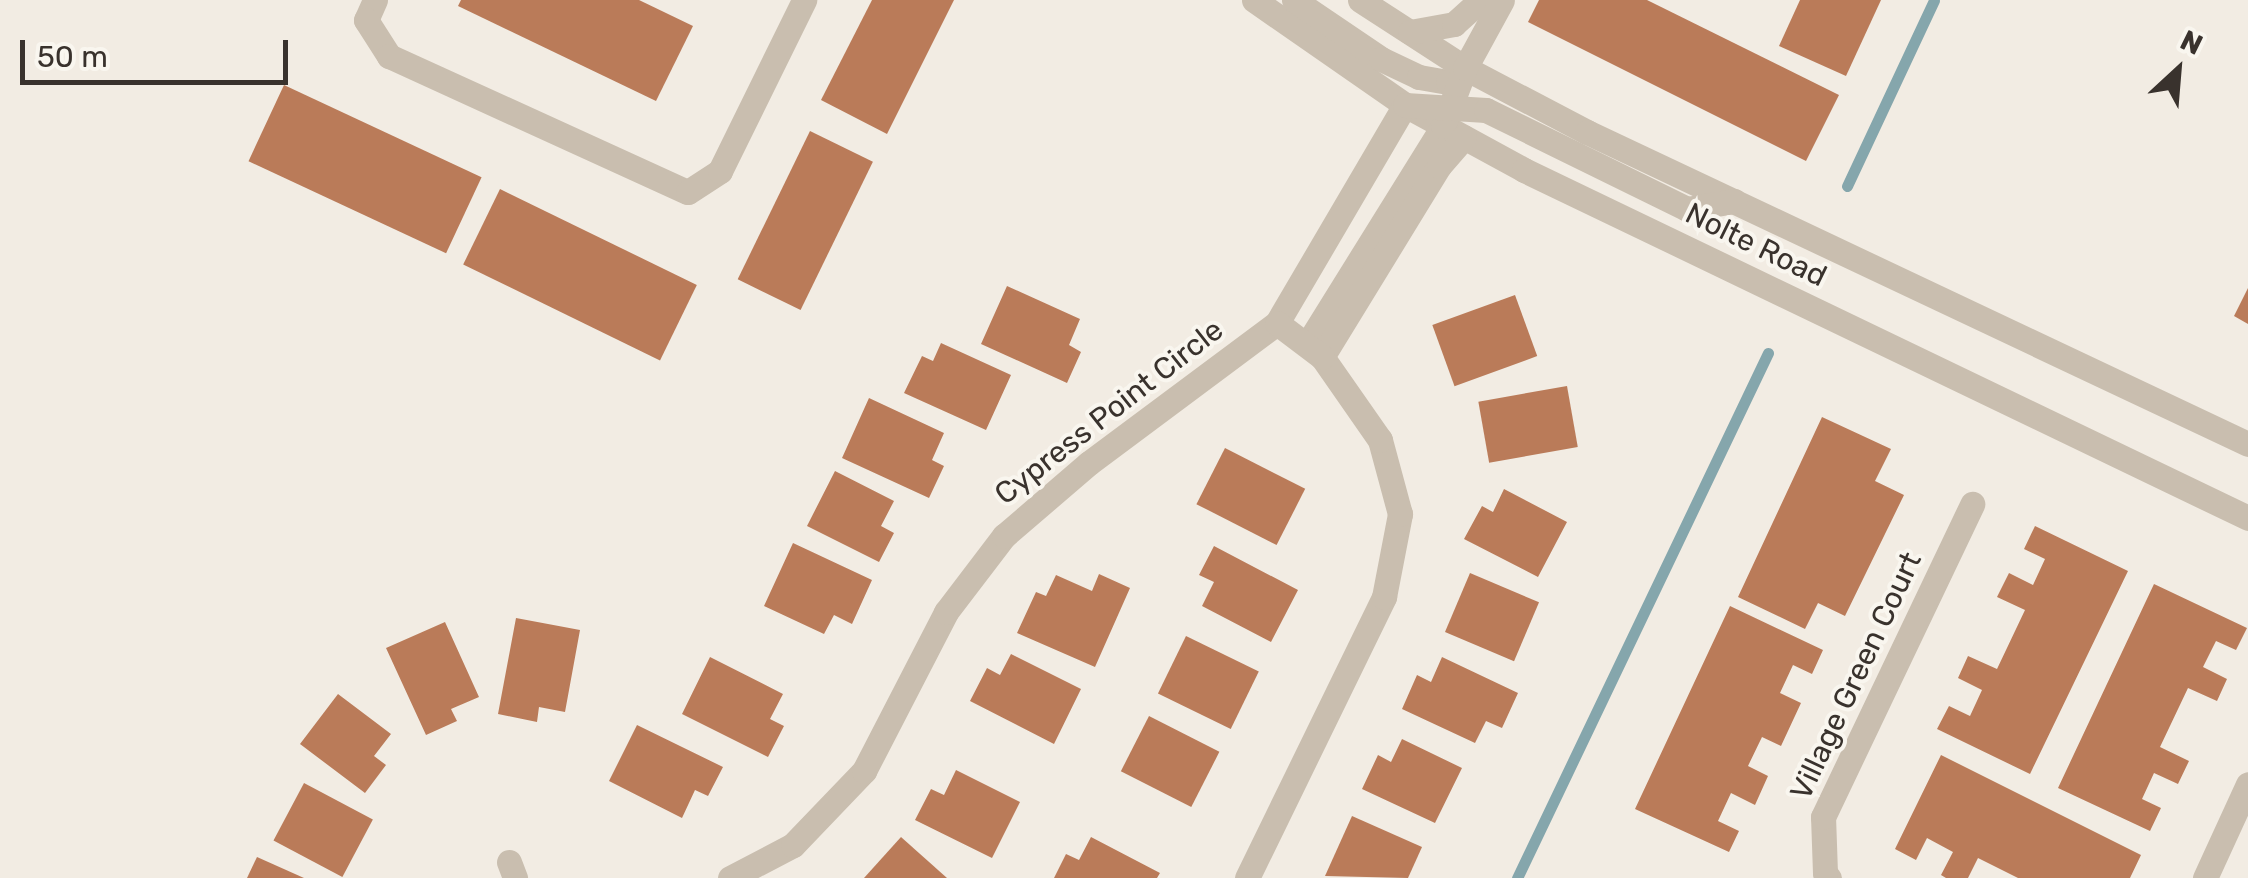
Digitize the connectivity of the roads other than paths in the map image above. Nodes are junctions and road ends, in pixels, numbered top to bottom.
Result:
1 (375, 0) edge
2 (804, 0) edge
3 (1254, 0) edge
4 (1294, 0) edge
5 (1360, 0) edge
6 (1488, 5) edge
7 (1410, 32) junction
8 (1464, 68) junction
9 (1405, 105) junction
10 (1452, 124) junction
11 (1734, 201) junction
12 (1277, 323) junction
13 (1315, 350) junction
14 (2248, 444) edge
15 (1972, 504) dead end
16 (2248, 518) edge
17 (2248, 784) edge
18 (730, 878) edge
19 (1247, 878) edge
20 (1830, 878) edge
21 (2205, 878) edge

1 - 2 street
3 - 9 street
4 - 8 street
5 - 7 street, Nolte Road
6 - 7 street
6 - 8 street
7 - 8 street, Nolte Road
8 - 10 street
8 - 11 street, Nolte Road
9 - 10 street
9 - 12 street, Cypress Point Circle
10 - 11 street
10 - 13 street
10 - 13 street
10 - 16 street, Nolte Road
11 - 14 street, Nolte Road
12 - 13 street
12 - 18 street, Cypress Point Circle
13 - 19 street
15 - 20 street, Village Green Court
17 - 21 street

